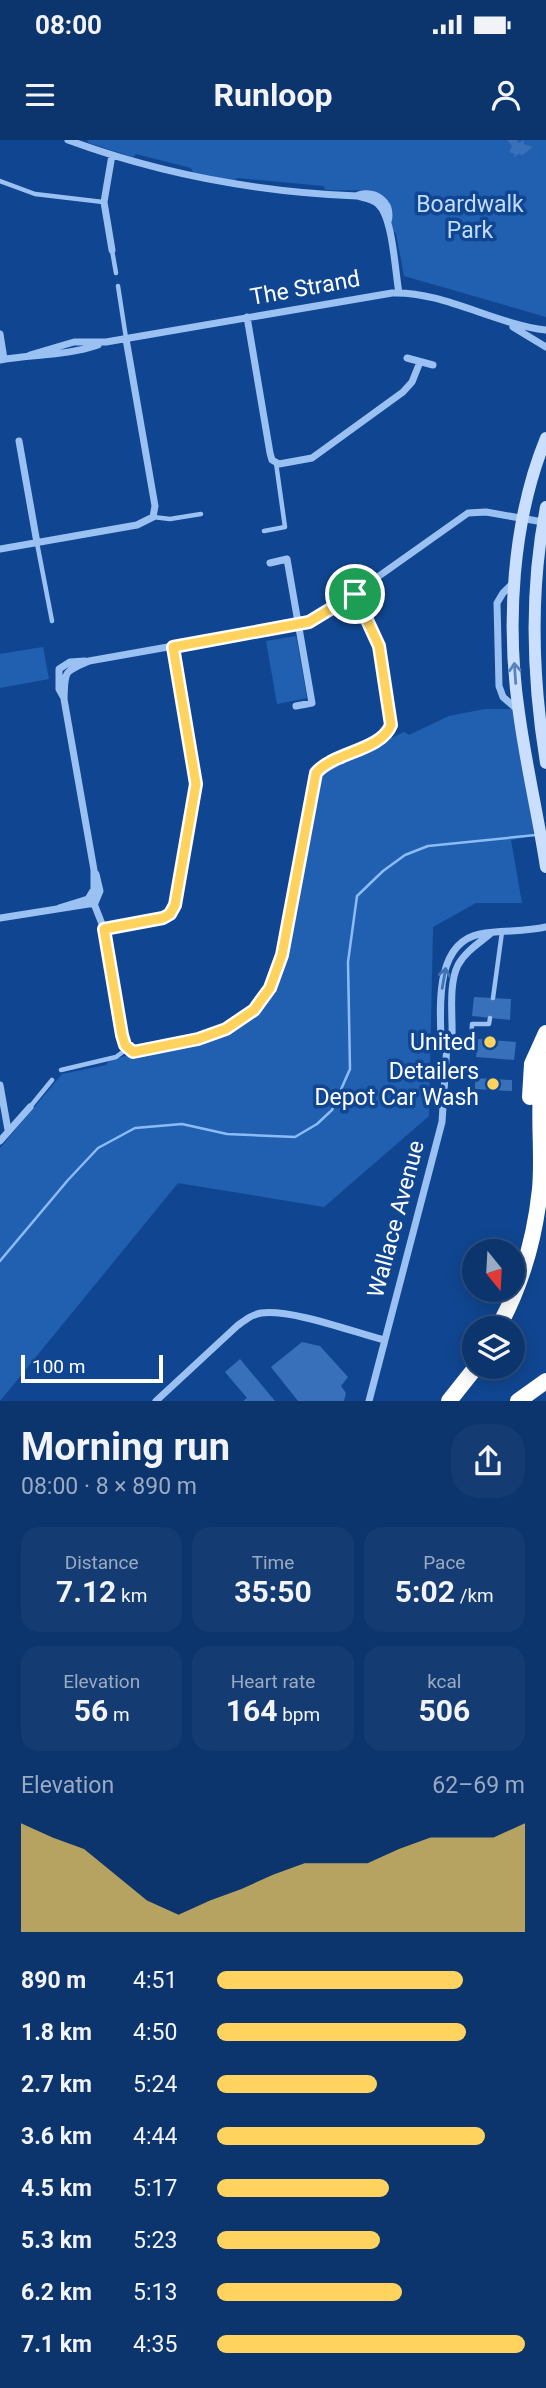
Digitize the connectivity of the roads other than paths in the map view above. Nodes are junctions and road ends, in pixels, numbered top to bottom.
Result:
1 (68, 140) edge
2 (112, 155) junction
3 (0, 181) edge
4 (104, 202) junction
5 (112, 250) joint
6 (116, 273) dead end
7 (118, 286) dead end
8 (399, 293) junction
9 (247, 317) junction
10 (509, 324) junction
11 (546, 330) edge
12 (0, 334) edge
13 (126, 339) junction
14 (546, 347) edge
15 (407, 358) dead end
16 (2, 360) edge
17 (420, 362) junction
18 (433, 365) dead end
19 (546, 438) edge
20 (19, 441) dead end
21 (276, 463) junction
22 (546, 507) edge
23 (201, 514) dead end
24 (153, 517) junction
25 (524, 519) junction
26 (543, 522) junction
27 (264, 531) dead end
28 (37, 543) junction
29 (0, 549) edge
30 (270, 563) dead end
31 (355, 594) junction
32 (52, 621) dead end
33 (299, 625) junction
34 (173, 647) junction
35 (546, 654) edge
36 (534, 666) junction
37 (296, 706) dead end
38 (546, 760) edge
39 (545, 862) edge
40 (93, 900) junction
41 (0, 918) edge
42 (546, 928) edge
43 (104, 929) junction
44 (502, 932) junction
45 (490, 934) junction
46 (493, 998) dead end
47 (490, 1018) dead end
48 (546, 1033) edge
49 (447, 1046) junction
50 (128, 1048) junction
51 (546, 1060) edge
52 (61, 1070) dead end
53 (52, 1080) dead end
54 (0, 1085) edge
55 (30, 1107) joint
56 (8, 1130) junction
57 (0, 1141) edge
58 (539, 1148) junction
59 (505, 1316) edge
60 (384, 1340) junction
61 (466, 1379) edge
62 (546, 1381) edge
63 (156, 1401) edge
64 (369, 1401) edge
65 (449, 1401) edge
66 (518, 1401) edge

1 - 2 street
2 - 4 street
2 - 8 street
3 - 4 lane
4 - 5 street
5 - 6 lane
7 - 13 lane
8 - 9 street, The Strand
8 - 10 street, The Strand
9 - 13 street, The Strand
9 - 21 street
10 - 11 street, The Strand
10 - 14 street, The Strand
12 - 16 street
13 - 16 street, The Strand
13 - 24 street
15 - 17 street
17 - 18 street
17 - 21 street
19 - 25 main road
20 - 28 street
21 - 27 lane
22 - 26 main road
23 - 24 lane
24 - 28 street
25 - 26 street
25 - 31 street
39 -> 25 main road
26 - 36 main road
28 - 29 street
28 - 32 lane
30 - 33 street
31 - 33 street
31 - 50 street
33 - 34 street
33 - 37 street
34 - 40 street
34 - 43 street
35 - 36 street
36 - 38 main road
40 - 41 street
40 - 43 street
42 - 44 street, Wallace Avenue
43 - 50 street
44 - 45 street, Wallace Avenue
44 - 46 lane
45 - 49 street, Wallace Avenue
49 -> 45 street, Wallace Avenue
47 - 49 lane
48 - 58 highway
49 - 60 street, Wallace Avenue
50 - 52 lane
51 - 58 highway
53 - 55 lane
54 - 56 street
55 - 56 street
56 - 57 street
58 - 59 highway
60 - 63 street
60 - 64 street, Wallace Avenue
61 - 65 highway
62 - 66 highway

